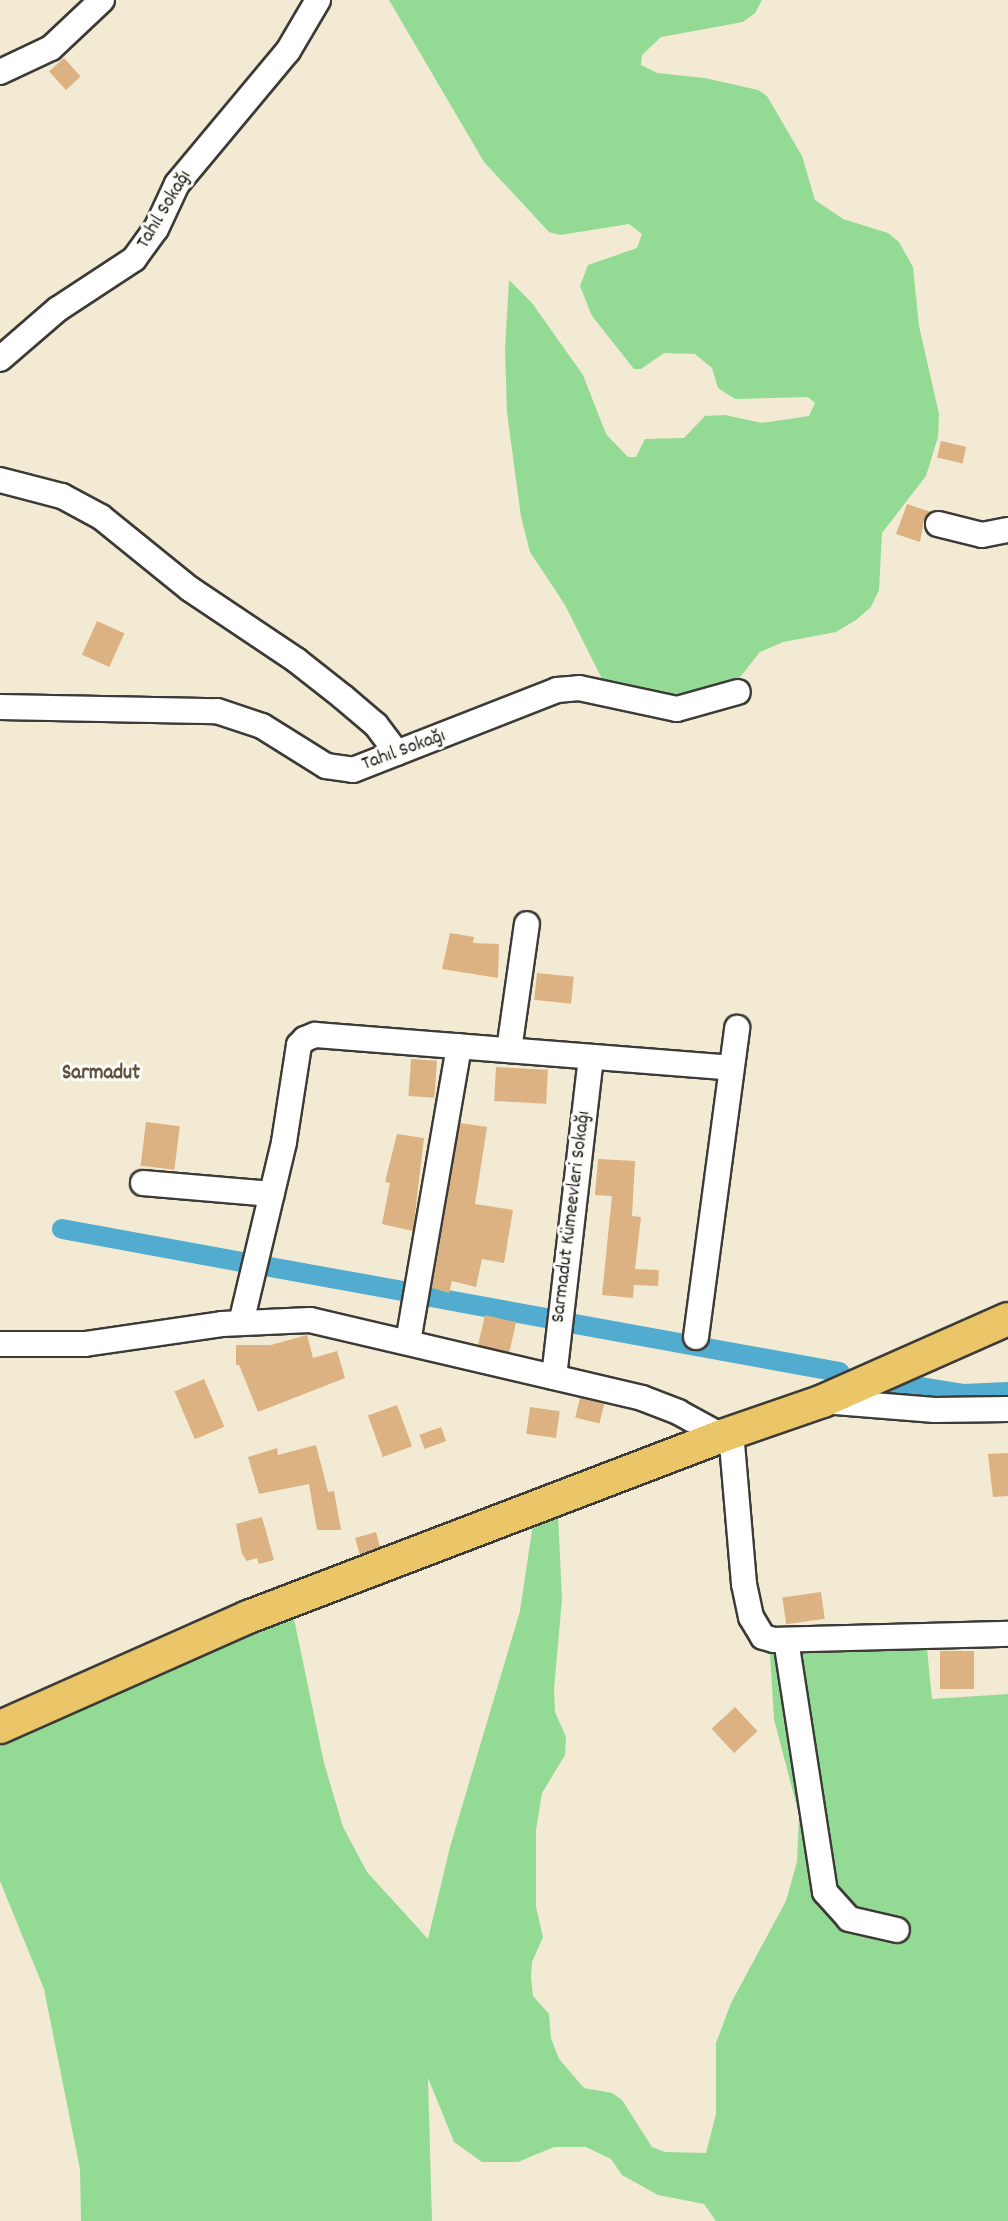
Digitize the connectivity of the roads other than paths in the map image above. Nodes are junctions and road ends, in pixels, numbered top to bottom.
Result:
1 (102, 0) edge
2 (318, 0) edge
3 (0, 72) edge
4 (0, 359) edge
5 (3, 486) edge
6 (938, 524) dead end
7 (1008, 530) edge
8 (738, 692) dead end
9 (0, 707) edge
10 (397, 753) junction
11 (527, 924) dead end
12 (737, 1028) dead end
13 (459, 1046) junction
14 (509, 1050) junction
15 (591, 1057) junction
16 (731, 1068) junction
17 (143, 1183) dead end
18 (272, 1194) junction
19 (1008, 1318) edge
20 (241, 1323) junction
21 (696, 1337) dead end
22 (408, 1342) junction
23 (0, 1344) edge
24 (554, 1377) junction
25 (823, 1401) junction
26 (1008, 1409) edge
27 (726, 1434) junction
28 (1008, 1634) edge
29 (786, 1640) junction
30 (0, 1727) edge
31 (897, 1930) dead end

1 - 3 street
2 - 4 street, Tahıl Sokağı
5 - 10 street
6 - 7 street
8 - 10 street, Tahıl Sokağı
9 - 10 street, Tahıl Sokağı
11 - 14 street
12 - 16 street
13 - 14 street
13 - 18 street
13 - 22 street
14 - 15 street
15 - 16 street
15 - 24 street, Sarmadut Kümeevleri Sokağı
16 - 21 street
17 - 18 street
18 - 20 street
19 - 25 main road
20 - 22 street
20 - 23 street
22 - 24 street
24 - 27 street
25 - 26 street
25 - 27 main road
27 - 29 street
27 - 30 main road
28 - 29 street
29 - 31 street

